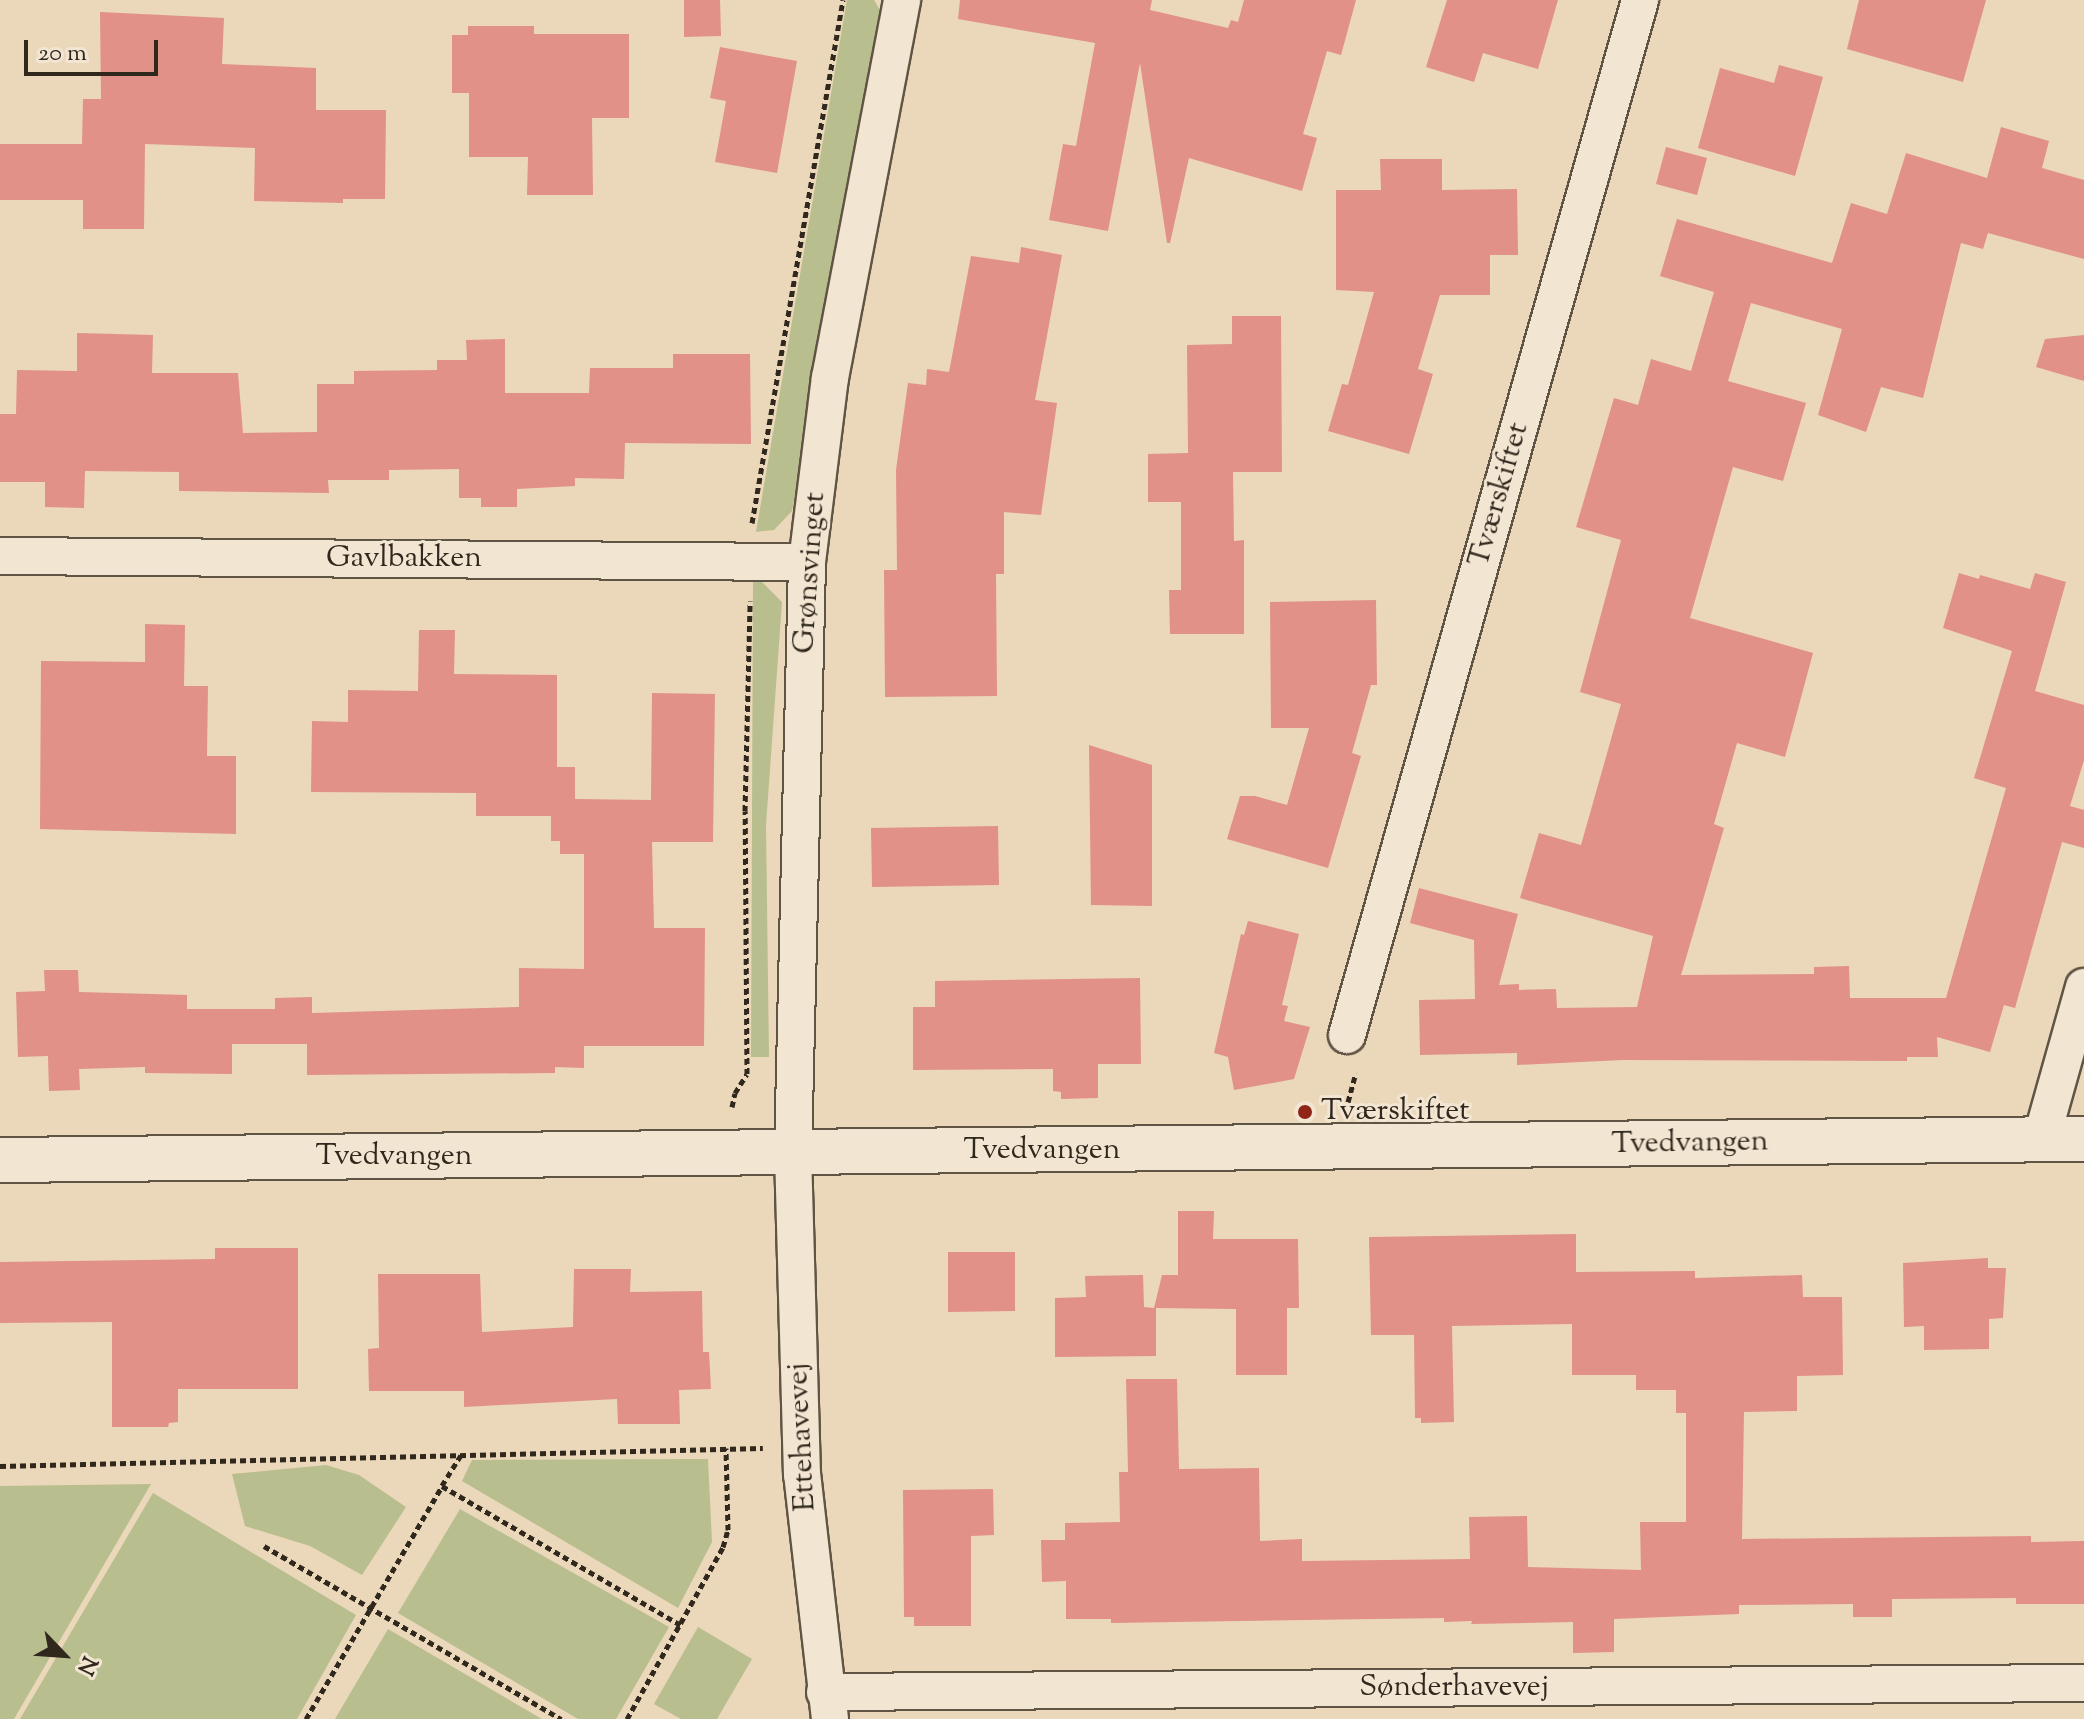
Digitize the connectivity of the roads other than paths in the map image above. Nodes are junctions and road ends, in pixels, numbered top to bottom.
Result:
1 (902, 0) edge
2 (1640, 0) edge
3 (0, 556) edge
4 (807, 562) junction
5 (2084, 987) edge
6 (1347, 1035) road end
7 (2084, 1139) edge
8 (2041, 1140) junction
9 (793, 1153) junction
10 (0, 1160) edge
11 (2084, 1683) edge
12 (828, 1706) edge

1 - 4 street, Grønsvinget
2 - 6 street, Tværskiftet
3 - 4 street, Gavlbakken
4 - 9 street, Grønsvinget
5 - 8 street
7 - 8 street, Tvedvangen
8 - 9 street, Tvedvangen
9 - 10 street, Tvedvangen
9 - 12 street, Ettehavevej
11 - 12 street, Sønderhavevej

